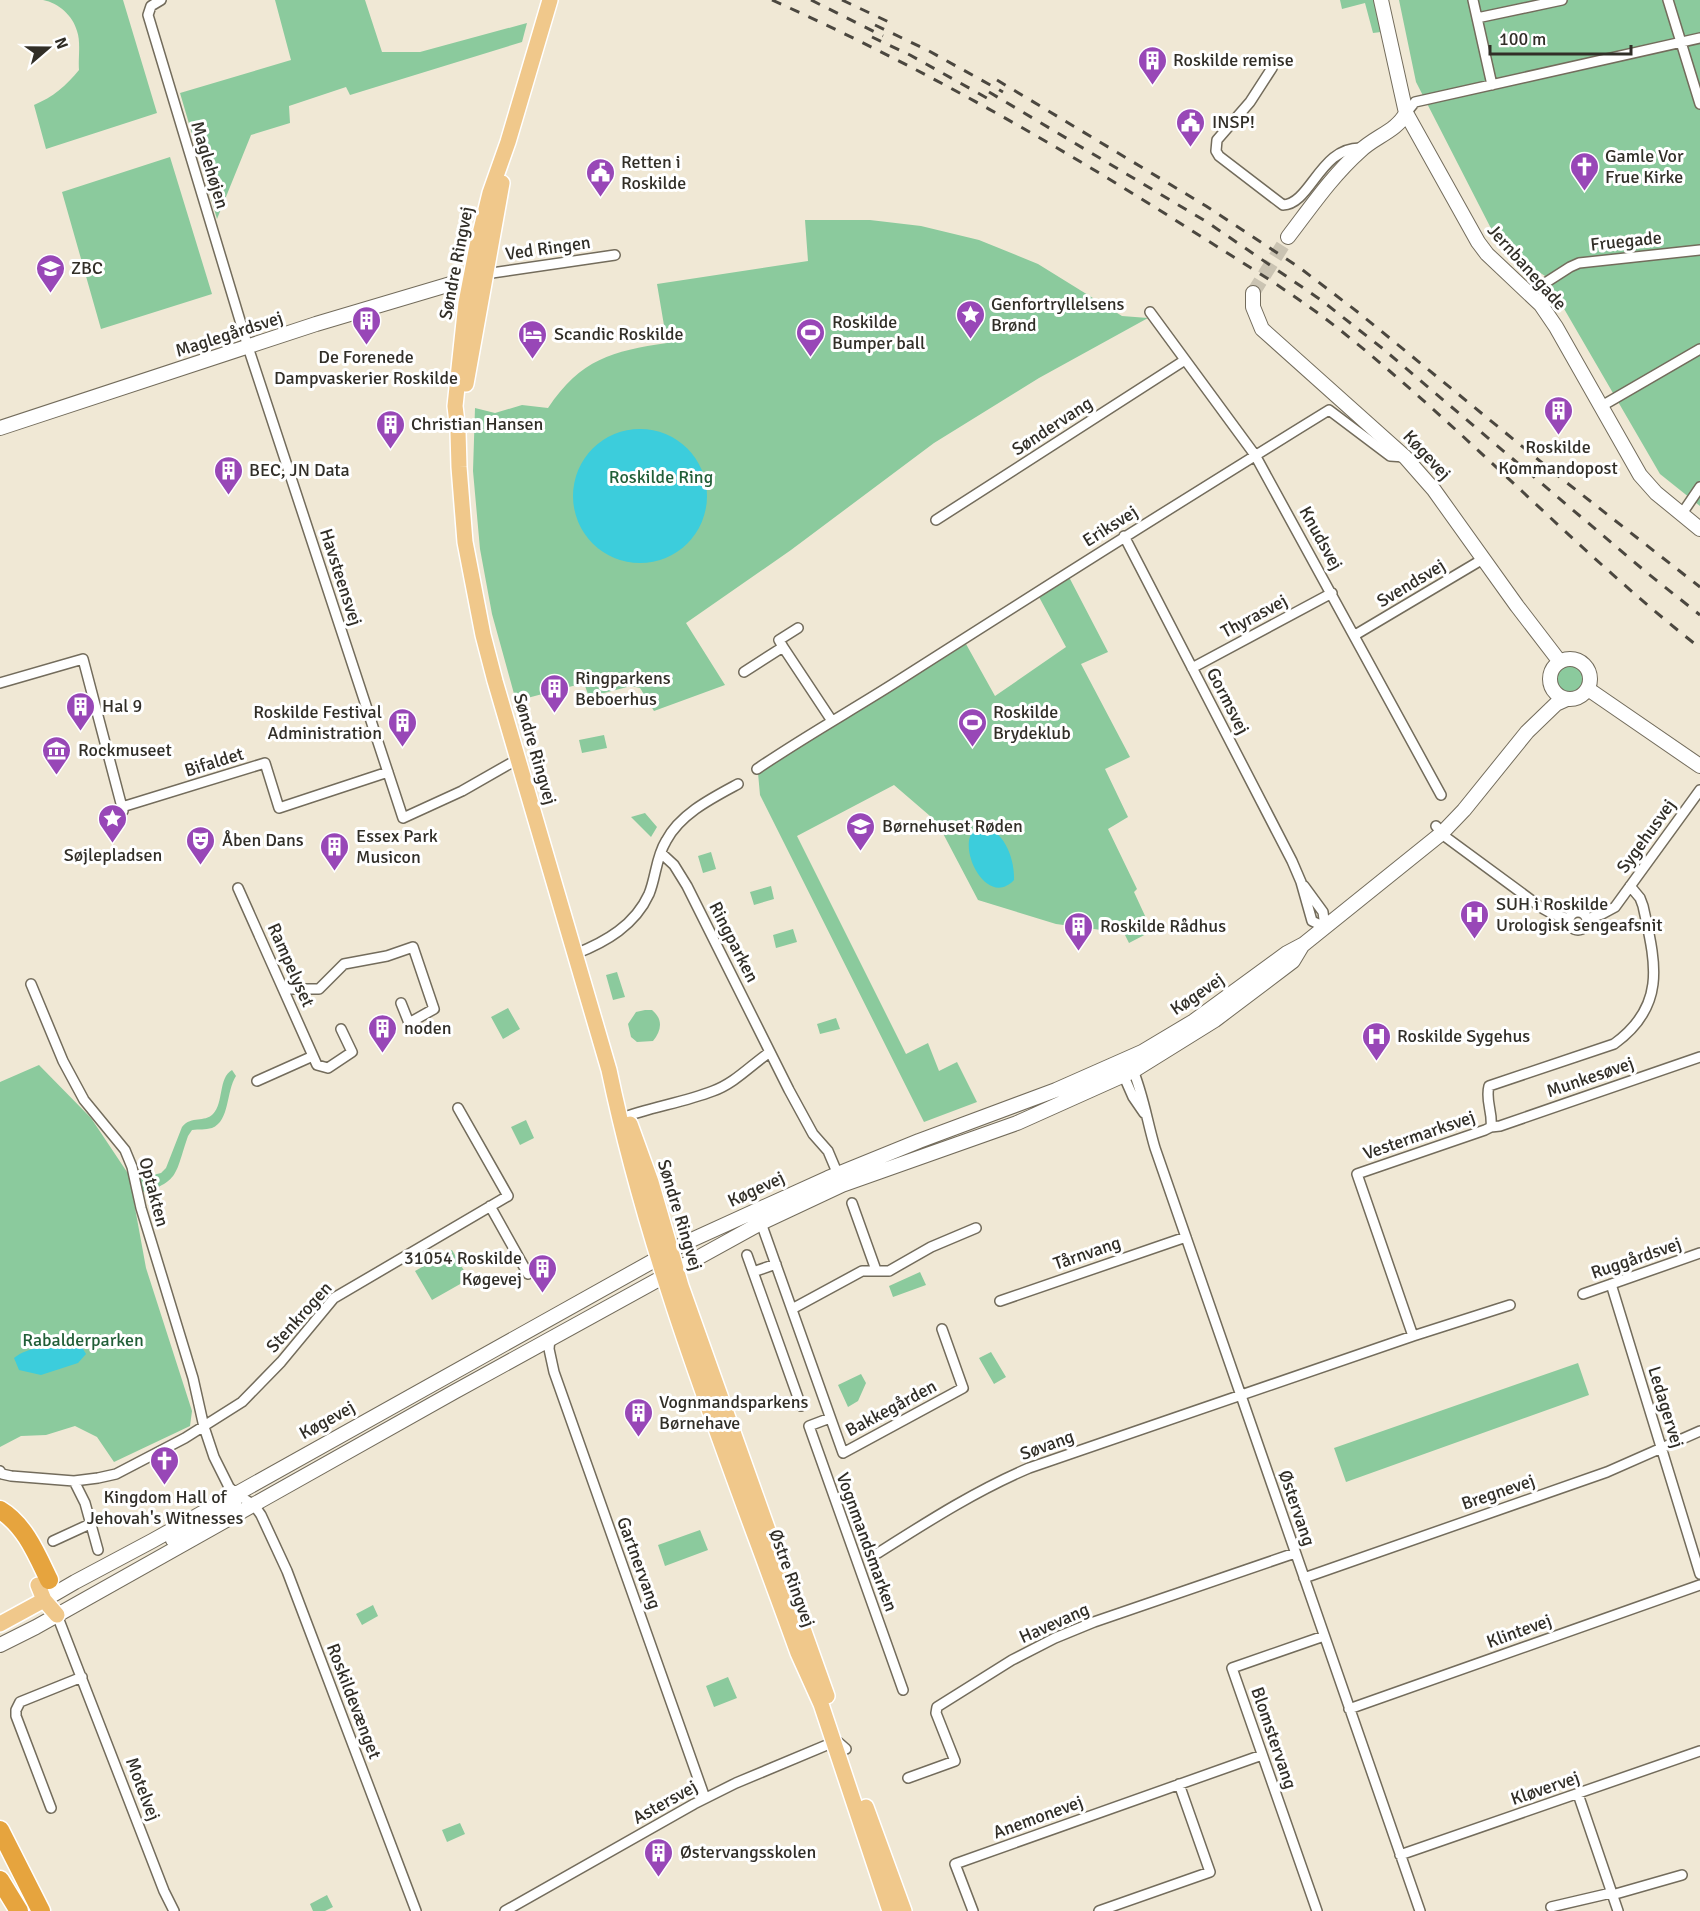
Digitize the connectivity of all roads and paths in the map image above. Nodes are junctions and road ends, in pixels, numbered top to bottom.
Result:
1 (161, 0) edge
2 (550, 0) edge
3 (1381, 0) edge
4 (1473, 0) edge
5 (1562, 0) edge
6 (1668, 0) edge
7 (1477, 18) junction
8 (1700, 38) edge
9 (1681, 42) junction
10 (1273, 63) dead end
11 (1492, 85) junction
12 (1700, 104) edge
13 (1406, 113) junction
14 (1362, 148) junction
15 (1288, 237) tunnel mouth
16 (1700, 250) edge
17 (615, 255) dead end
18 (478, 276) junction
19 (1253, 293) tunnel mouth
20 (1528, 294) junction
21 (1150, 312) dead end
22 (248, 347) junction
23 (1700, 349) edge
24 (1185, 360) junction
25 (1600, 407) junction
26 (0, 428) edge
27 (1256, 455) junction
28 (1405, 457) junction
29 (1700, 487) edge
30 (1681, 515) junction
31 (936, 519) dead end
32 (1700, 529) edge
33 (1124, 536) junction
34 (1483, 559) junction
35 (1332, 593) junction
36 (798, 628) dead end
37 (1354, 635) junction
38 (783, 647) junction
39 (1560, 662) junction
40 (1192, 668) junction
41 (744, 672) dead end
42 (0, 683) edge
43 (1551, 686) junction
44 (1588, 689) junction
45 (1567, 699) junction
46 (832, 721) junction
47 (1527, 732) junction
48 (518, 759) junction
49 (1700, 766) edge
50 (757, 769) dead end
51 (388, 772) junction
52 (738, 784) dead end
53 (1700, 790) edge
54 (1442, 795) dead end
55 (1439, 829) junction
56 (661, 853) junction
57 (1630, 886) junction
58 (238, 888) dead end
59 (1569, 919) junction
60 (1587, 919) junction
61 (1325, 927) junction
62 (575, 954) junction
63 (31, 984) dead end
64 (284, 989) junction
65 (401, 1003) dead end
66 (341, 1029) dead end
67 (770, 1052) junction
68 (313, 1056) junction
69 (1700, 1057) edge
70 (1125, 1067) junction
71 (257, 1081) dead end
72 (458, 1108) dead end
73 (623, 1118) junction
74 (1491, 1126) junction
75 (840, 1179) junction
76 (852, 1203) dead end
77 (490, 1206) junction
78 (758, 1216) junction
79 (976, 1228) dead end
80 (1186, 1238) junction
81 (1700, 1253) edge
82 (664, 1254) junction
83 (747, 1255) dead end
84 (776, 1264) junction
85 (876, 1270) junction
86 (753, 1272) junction
87 (669, 1273) junction
88 (528, 1274) dead end
89 (1611, 1284) junction
90 (1583, 1294) dead end
91 (1000, 1301) dead end
92 (1510, 1305) dead end
93 (792, 1309) junction
94 (942, 1329) dead end
95 (1413, 1336) junction
96 (550, 1338) junction
97 (712, 1372) joint
98 (1241, 1395) junction
99 (801, 1406) dead end
100 (831, 1418) junction
101 (204, 1427) junction
102 (352, 1429) junction
103 (1700, 1431) edge
104 (1662, 1448) junction
105 (843, 1453) joint
106 (1, 1473) edge
107 (74, 1481) junction
108 (235, 1493) junction
109 (254, 1505) junction
110 (0, 1510) edge
111 (90, 1524) junction
112 (0, 1525) edge
113 (53, 1540) dead end
114 (98, 1550) dead end
115 (132, 1551) junction
116 (878, 1553) dead end
117 (1295, 1553) junction
118 (1700, 1574) edge
119 (123, 1577) junction
120 (1304, 1578) junction
121 (1700, 1585) edge
122 (48, 1597) junction
123 (0, 1624) edge
124 (1324, 1636) junction
125 (0, 1637) edge
126 (0, 1645) edge
127 (82, 1677) junction
128 (903, 1690) dead end
129 (1349, 1709) junction
130 (840, 1745) junction
131 (1700, 1751) edge
132 (1262, 1755) junction
133 (908, 1778) dead end
134 (1179, 1784) junction
135 (1578, 1794) junction
136 (705, 1798) junction
137 (51, 1808) dead end
138 (0, 1830) edge
139 (0, 1848) edge
140 (1400, 1856) junction
141 (1682, 1875) dead end
142 (0, 1880) edge
143 (1612, 1894) junction
144 (0, 1903) edge
145 (1551, 1907) dead end
146 (5, 1911) edge
147 (19, 1911) edge
148 (40, 1911) edge
149 (174, 1911) edge
150 (416, 1911) edge
151 (505, 1911) edge
152 (890, 1911) edge
153 (904, 1911) edge
154 (973, 1911) edge
155 (1100, 1911) edge
156 (1317, 1911) edge
157 (1420, 1911) edge
158 (1618, 1911) edge

1 - 22 street, Maglehøjen
2 - 18 main road, Søndre Ringvej
3 - 13 street, Jernbanegade
4 - 7 street
5 - 7 street
6 - 9 street
7 - 11 street
8 - 9 street
9 - 11 street
9 - 12 street
10 - 14 street
11 - 13 street
13 - 14 street
13 - 20 street, Jernbanegade
14 - 15 street
16 - 20 street, Fruegade
17 - 18 street, Ved Ringen
18 - 22 street, Maglegårdsvej
18 - 48 main road, Søndre Ringvej
19 - 28 street, Køgevej
20 - 25 street, Jernbanegade
21 - 24 street, Knudsvej
22 - 26 street, Maglegårdsvej
22 - 51 street, Havsteensvej
23 - 25 street
24 - 27 street, Knudsvej
24 - 31 street, Søndervang
25 - 30 street, Jernbanegade
27 - 28 street, Eriksvej
27 - 33 street, Eriksvej
27 - 35 street, Knudsvej
28 - 34 street, Køgevej
29 - 30 street
30 - 32 street, Jernbanegade
33 - 40 street, Gormsvej
33 - 46 street, Eriksvej
34 - 37 street, Svendsvej
34 - 39 street, Køgevej
35 - 37 street, Knudsvej
35 - 40 street, Thyrasvej
36 - 38 street
37 - 54 street, Knudsvej
38 - 41 street
38 - 46 street
39 - 43 street
39 - 44 street
40 - 61 street, Gormsvej
42 - 51 street, Bifaldet
43 - 45 street
43 - 47 street, Køgevej
44 - 45 street
44 - 49 street
45 - 47 street, Køgevej
46 - 50 street, Eriksvej
47 - 55 street, Køgevej
48 - 51 street, Havsteensvej
48 - 62 main road, Søndre Ringvej
52 - 56 street
53 - 57 street, Sygehusvej
55 - 59 street
55 - 61 street, Køgevej
56 - 62 street
56 - 67 street, Ringparken
57 - 60 street, Sygehusvej
57 - 74 street, Vestermarksvej
58 - 64 street, Rampelyset
59 - 60 street
59 - 60 street
61 - 70 street, Køgevej
62 - 73 main road, Søndre Ringvej
63 - 101 street, Optakten
64 - 65 street
64 - 68 street, Rampelyset
66 - 68 street
67 - 73 street
67 - 75 street, Ringparken
68 - 71 street
69 - 74 street, Munkesøvej
70 - 75 street, Køgevej
70 - 80 street, Østervang
72 - 77 street, Stenkrogen
73 - 82 main road, Søndre Ringvej
74 - 95 street, Vestermarksvej
75 - 78 street, Køgevej
76 - 85 street
77 - 88 street
77 - 101 street, Stenkrogen
78 - 82 street, Køgevej
78 - 84 street, Vognmandsmarken
78 - 87 street, Køgevej
79 - 85 street
80 - 91 street, Tårnvang
80 - 98 street, Østervang
81 - 89 street, Ruggårdsvej
82 - 87 main road, Østre Ringvej
82 - 102 street, Køgevej
83 - 86 street
84 - 86 street
84 - 93 street, Vognmandsmarken
85 - 93 street
86 - 99 street
87 - 96 street, Køgevej
87 - 97 main road, Søndre Ringvej
87 - 130 main road, Østre Ringvej
89 - 90 street, Ruggårdsvej
89 - 104 street, Ledagervej
92 - 95 street
93 - 100 street, Vognmandsmarken
94 - 105 street, Bakkegården
95 - 98 street
96 - 109 street, Køgevej
96 - 136 street, Gartnervang
97 - 130 main road, Østre Ringvej
98 - 116 street, Søvang
98 - 117 street, Østervang
100 - 105 street, Vognmandsmarken
100 - 128 street, Vognmandsmarken
101 - 107 street
101 - 108 street, Optakten
102 - 108 street, Køgevej
102 - 109 street
103 - 104 street, Bregnevej
104 - 118 street, Ledagervej
104 - 120 street, Bregnevej
106 - 107 street
107 - 111 street
108 - 109 street
108 - 115 street, Køgevej
108 - 119 street
109 - 119 street, Køgevej
109 - 150 street, Roskildevænget
110 - 122 highway
111 - 113 street
111 - 114 street
112 - 122 highway
115 - 122 street, Køgevej
115 - 122 street
117 - 120 street, Østervang
117 - 133 street, Havevang
119 - 122 street, Køgevej
120 - 124 street, Østervang
121 - 129 street, Klintevej
122 - 123 main road, Køgevej
122 - 125 street
122 - 126 street, Køgevej
122 - 127 street, Motelvej
124 - 129 street, Østervang
124 - 132 street, Blomstervang
127 - 137 street
127 - 149 street, Motelvej
129 - 140 street, Østervang
130 - 136 street, Astersvej
130 - 152 main road, Østre Ringvej
130 - 153 main road, Østre Ringvej
131 - 135 street, Kløvervej
132 - 134 street, Anemonevej
132 - 156 street, Blomstervang
134 - 154 street, Anemonevej
134 - 155 street
135 - 140 street, Kløvervej
135 - 143 street
136 - 151 street, Astersvej
138 - 148 highway
139 - 148 highway
140 - 157 street, Østervang
141 - 143 street
142 - 147 highway
143 - 145 street
143 - 158 street
144 - 146 highway

